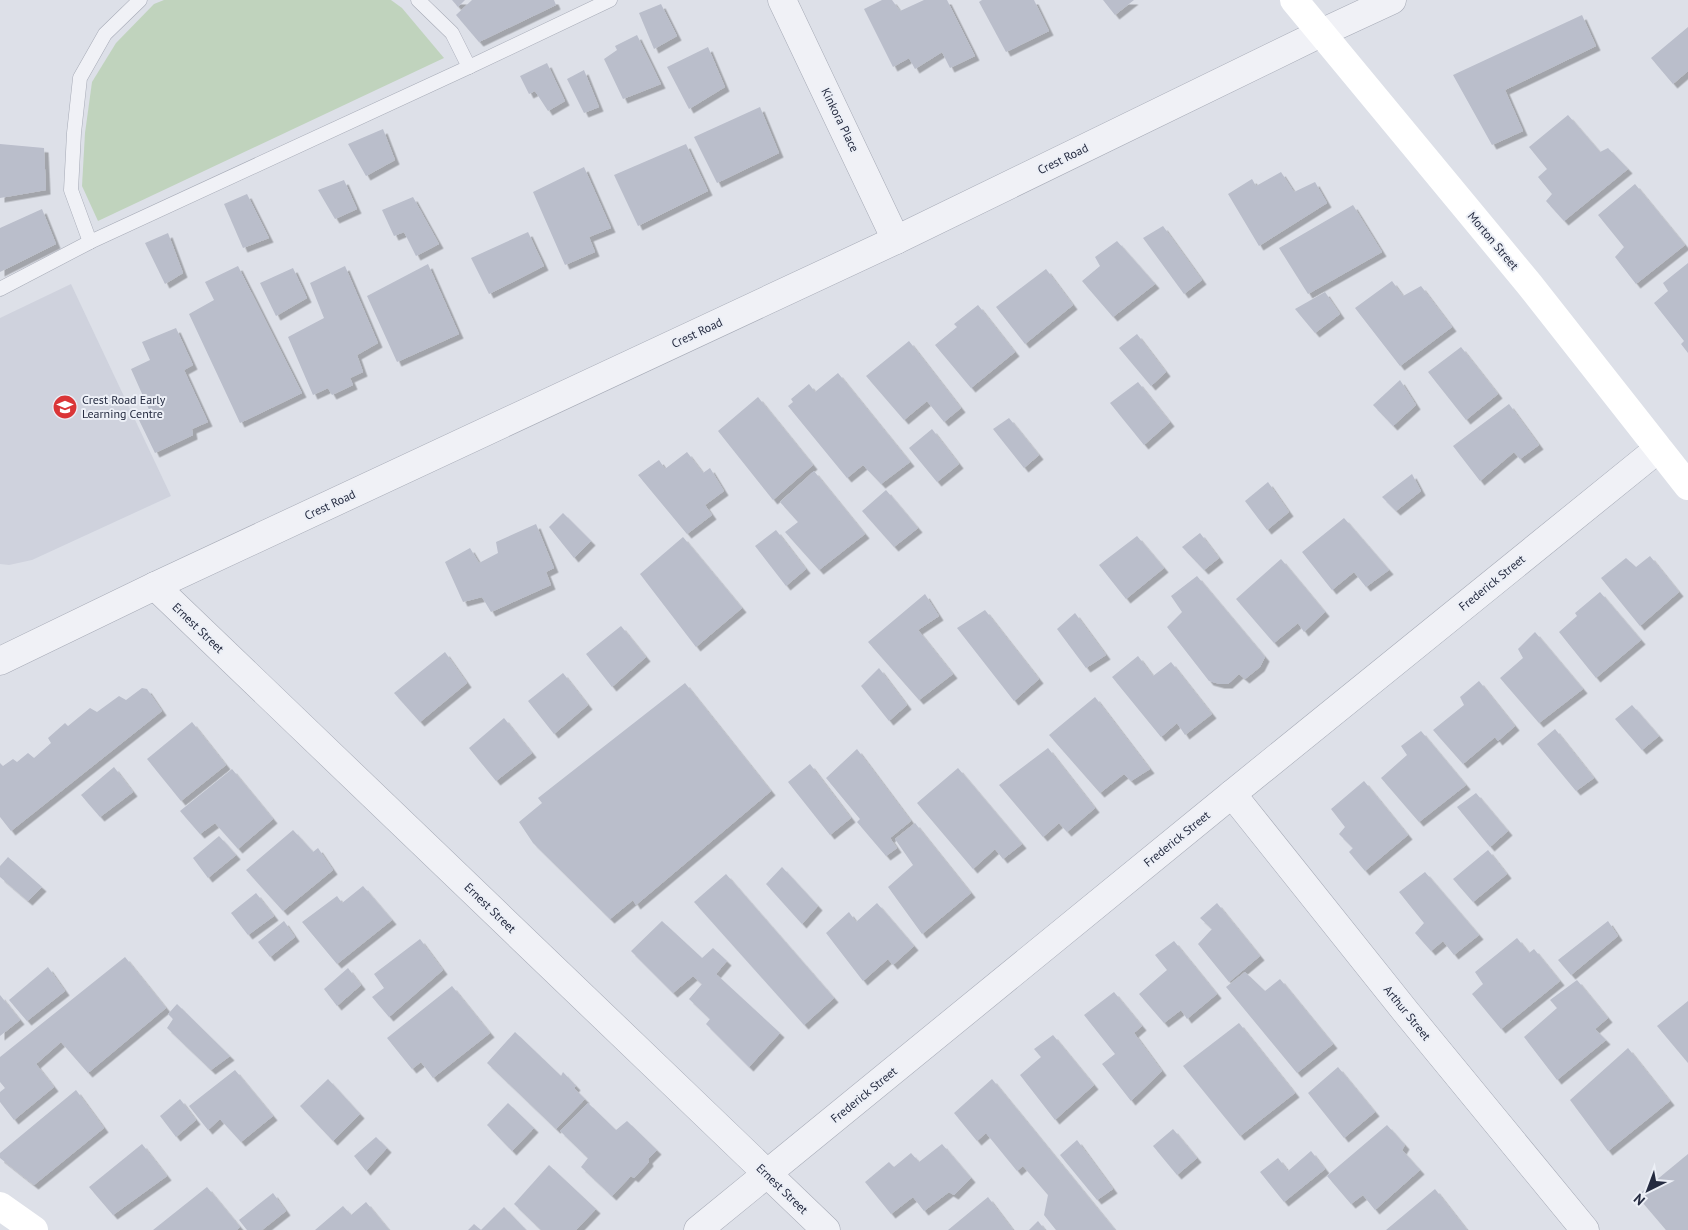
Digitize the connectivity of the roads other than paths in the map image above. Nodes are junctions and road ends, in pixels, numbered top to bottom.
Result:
1 (140, 0) edge
2 (418, 0) edge
3 (610, 0) edge
4 (782, 0) edge
5 (1294, 0) edge
6 (1392, 0) edge
7 (1320, 33) junction
8 (469, 67) junction
9 (896, 240) junction
10 (90, 242) junction
11 (0, 289) edge
12 (1658, 449) junction
13 (1688, 486) edge
14 (155, 586) junction
15 (0, 661) edge
16 (1232, 794) junction
17 (767, 1174) junction
18 (0, 1206) edge
19 (34, 1230) edge
20 (698, 1230) edge
21 (826, 1230) edge
22 (1585, 1230) edge

1 - 10 lane
2 - 8 lane
3 - 8 lane
4 - 9 street, Kinkora Place
5 - 7 street, Morton Street
6 - 7 street, Crest Road
7 - 9 street, Crest Road
7 - 12 street, Morton Street
8 - 10 lane
9 - 14 street, Crest Road
10 - 11 lane
12 - 13 street, Morton Street
12 - 16 street, Frederick Street
14 - 15 street, Crest Road
14 - 17 street, Ernest Street
16 - 17 street, Frederick Street
16 - 22 street, Arthur Street
17 - 20 street, Frederick Street
17 - 21 street, Ernest Street
18 - 19 street

